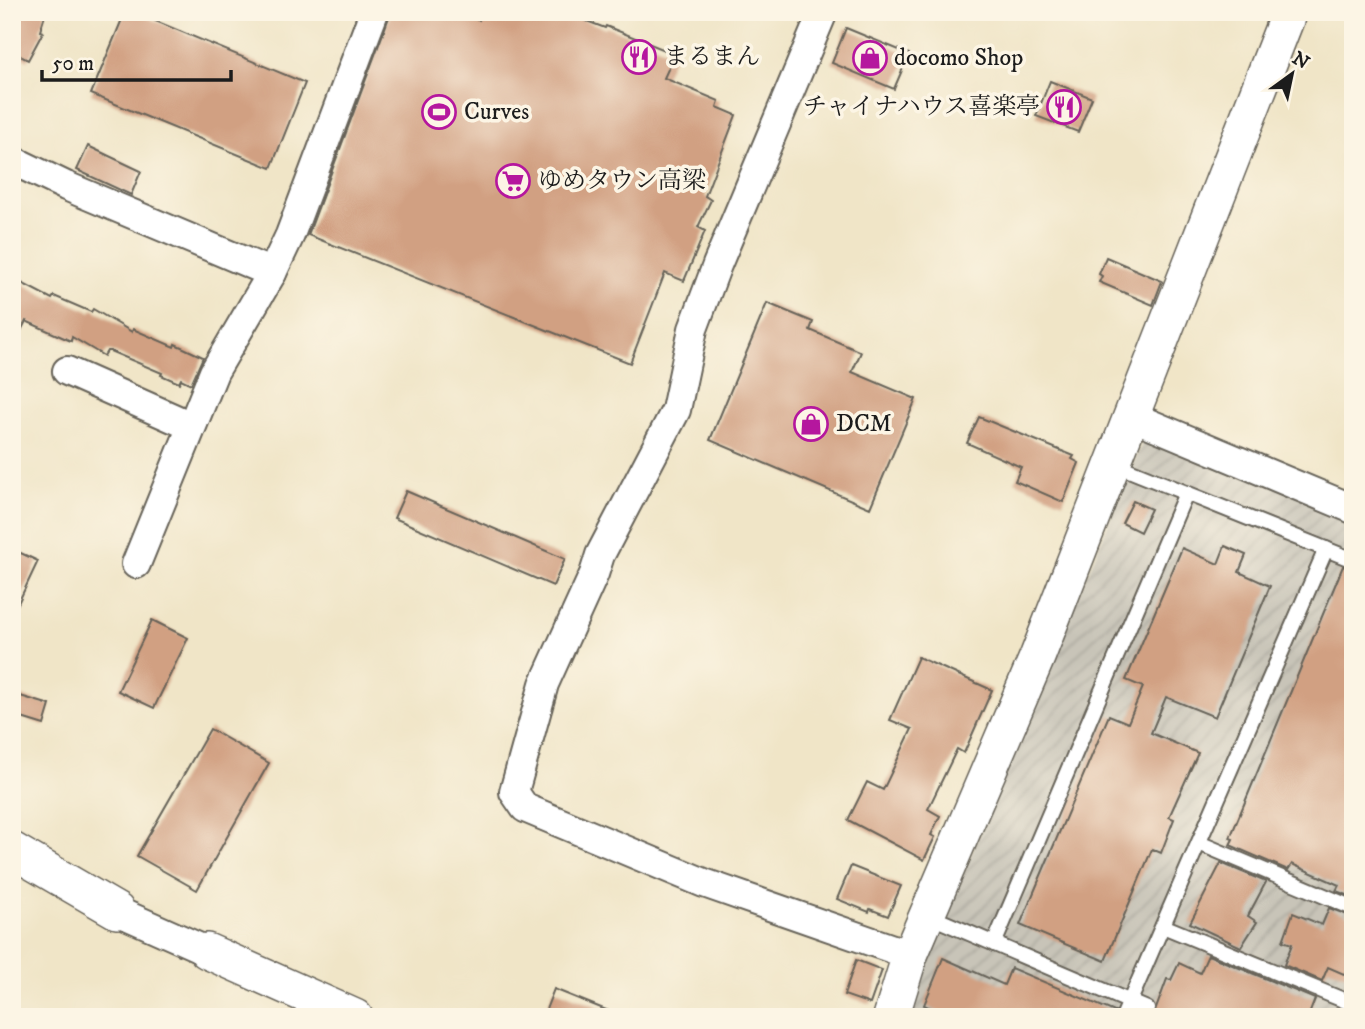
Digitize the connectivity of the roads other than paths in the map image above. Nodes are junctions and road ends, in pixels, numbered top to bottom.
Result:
1 (374, 12) edge
2 (823, 12) edge
3 (1289, 12) edge
4 (12, 160) edge
5 (272, 272) junction
6 (67, 371) dead end
7 (1131, 416) junction
8 (191, 426) junction
9 (1112, 464) junction
10 (1186, 493) junction
11 (1353, 509) edge
12 (1326, 549) junction
13 (1353, 560) edge
14 (136, 564) dead end
15 (1199, 843) junction
16 (12, 850) edge
17 (1353, 908) edge
18 (117, 911) joint
19 (927, 915) junction
20 (1163, 926) junction
21 (994, 944) junction
22 (207, 951) joint
23 (910, 955) junction
24 (1130, 1002) junction
25 (1353, 1004) edge
26 (1147, 1009) dead end
27 (355, 1017) edge
28 (891, 1017) edge
29 (1123, 1017) edge

1 - 5 street
2 - 23 street
3 - 7 street
4 - 5 street
5 - 8 street
6 - 8 street
7 - 9 street
7 - 11 street
8 - 14 street
9 - 10 lane
9 - 19 street
10 - 12 lane
10 - 21 lane
12 - 13 lane
12 - 15 lane
15 - 17 lane
15 - 20 lane
16 - 18 street
18 - 22 street
19 - 21 lane
19 - 23 street
20 - 24 lane
20 - 25 lane
21 - 24 lane
22 - 27 street
23 - 28 street
24 - 26 lane
24 - 29 lane

